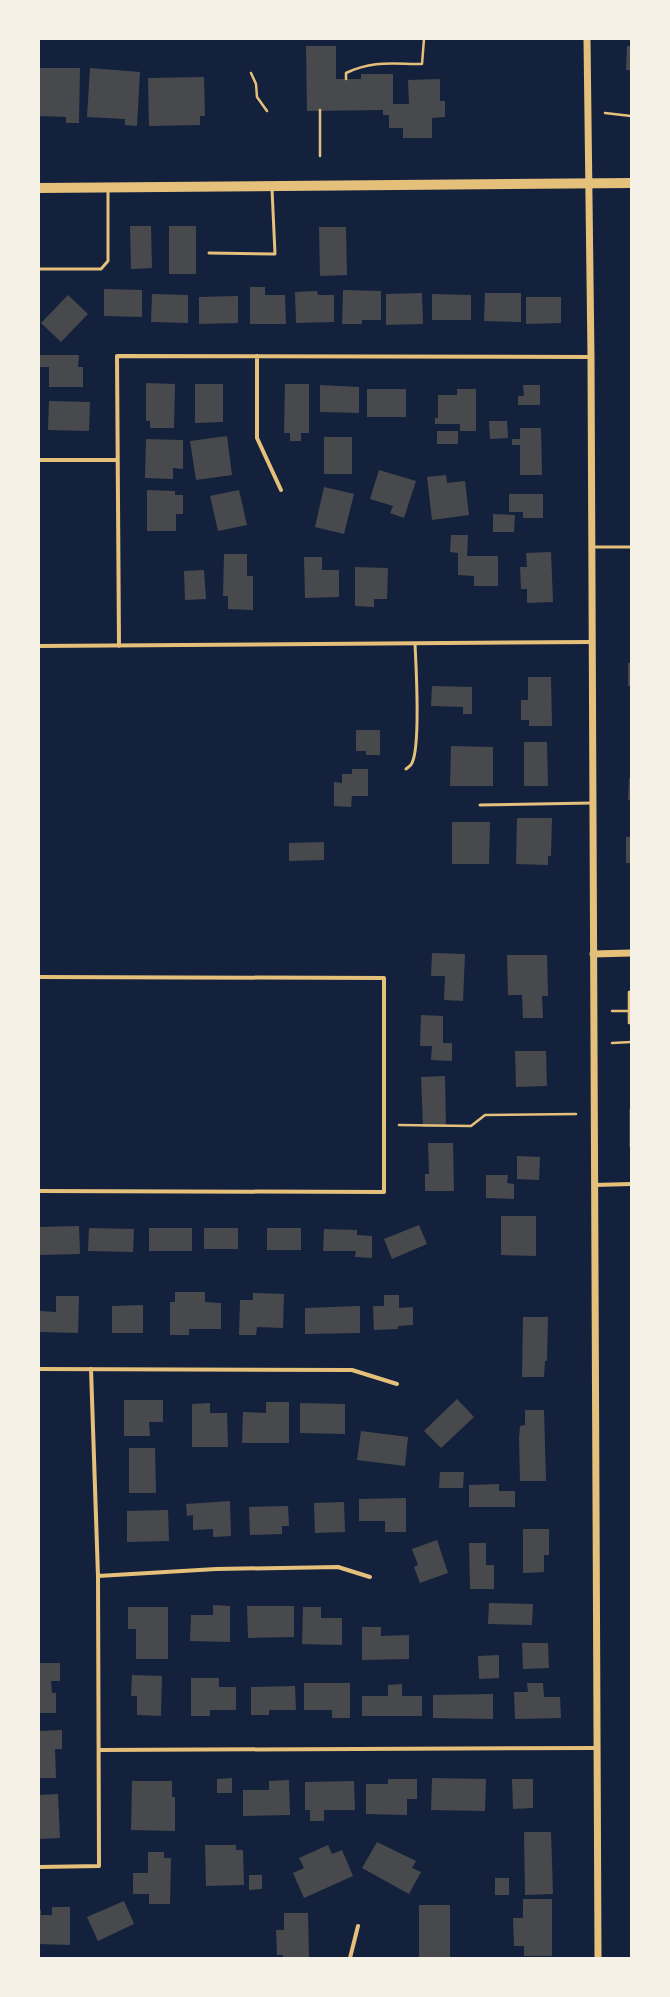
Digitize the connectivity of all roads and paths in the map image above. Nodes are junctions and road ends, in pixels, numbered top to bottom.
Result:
1 (424, 39) edge
2 (587, 39) edge
3 (251, 73) dead end
4 (346, 79) dead end
5 (320, 110) dead end
6 (267, 111) dead end
7 (605, 113) dead end
8 (631, 116) edge
9 (320, 156) dead end
10 (590, 183) junction
11 (631, 183) edge
12 (108, 187) junction
13 (272, 187) junction
14 (39, 188) edge
15 (209, 253) dead end
16 (39, 269) edge
17 (257, 356) junction
18 (591, 357) junction
19 (39, 460) edge
20 (118, 460) junction
21 (281, 490) dead end
22 (592, 547) junction
23 (631, 547) edge
24 (592, 642) junction
25 (414, 644) junction
26 (39, 646) edge
27 (119, 646) junction
28 (406, 769) dead end
29 (592, 804) junction
30 (480, 805) dead end
31 (631, 953) edge
32 (593, 954) junction
33 (39, 977) edge
34 (631, 992) edge
35 (612, 1011) dead end
36 (630, 1011) edge
37 (631, 1023) edge
38 (631, 1042) edge
39 (612, 1043) dead end
40 (576, 1114) dead end
41 (399, 1125) dead end
42 (631, 1184) edge
43 (594, 1185) junction
44 (39, 1191) edge
45 (39, 1369) edge
46 (91, 1369) junction
47 (397, 1384) dead end
48 (98, 1576) junction
49 (370, 1577) dead end
50 (596, 1748) junction
51 (100, 1750) junction
52 (39, 1867) edge
53 (358, 1926) dead end
54 (350, 1958) edge
55 (598, 1958) edge

1 - 4 path
2 - 10 street
3 - 6 path
5 - 9 path
7 - 8 path
10 - 11 main road
10 - 13 main road
10 - 18 street
12 - 13 main road
12 - 14 main road
12 - 16 lane
13 - 15 lane
17 - 18 street
17 - 20 street
17 - 21 street
18 - 22 street
19 - 20 street
20 - 27 street
22 - 23 lane
22 - 24 street
24 - 25 street
24 - 29 street
25 - 27 street
25 - 28 lane
26 - 27 street
29 - 30 lane
29 - 32 street
31 - 32 street
32 - 43 street
33 - 44 street
34 - 36 path
35 - 36 path
36 - 37 path
38 - 39 path
40 - 41 path
42 - 43 street
43 - 50 street
45 - 46 street
46 - 47 street
46 - 48 street
48 - 49 street
48 - 51 street
50 - 51 street
50 - 55 street
51 - 52 street
53 - 54 street

